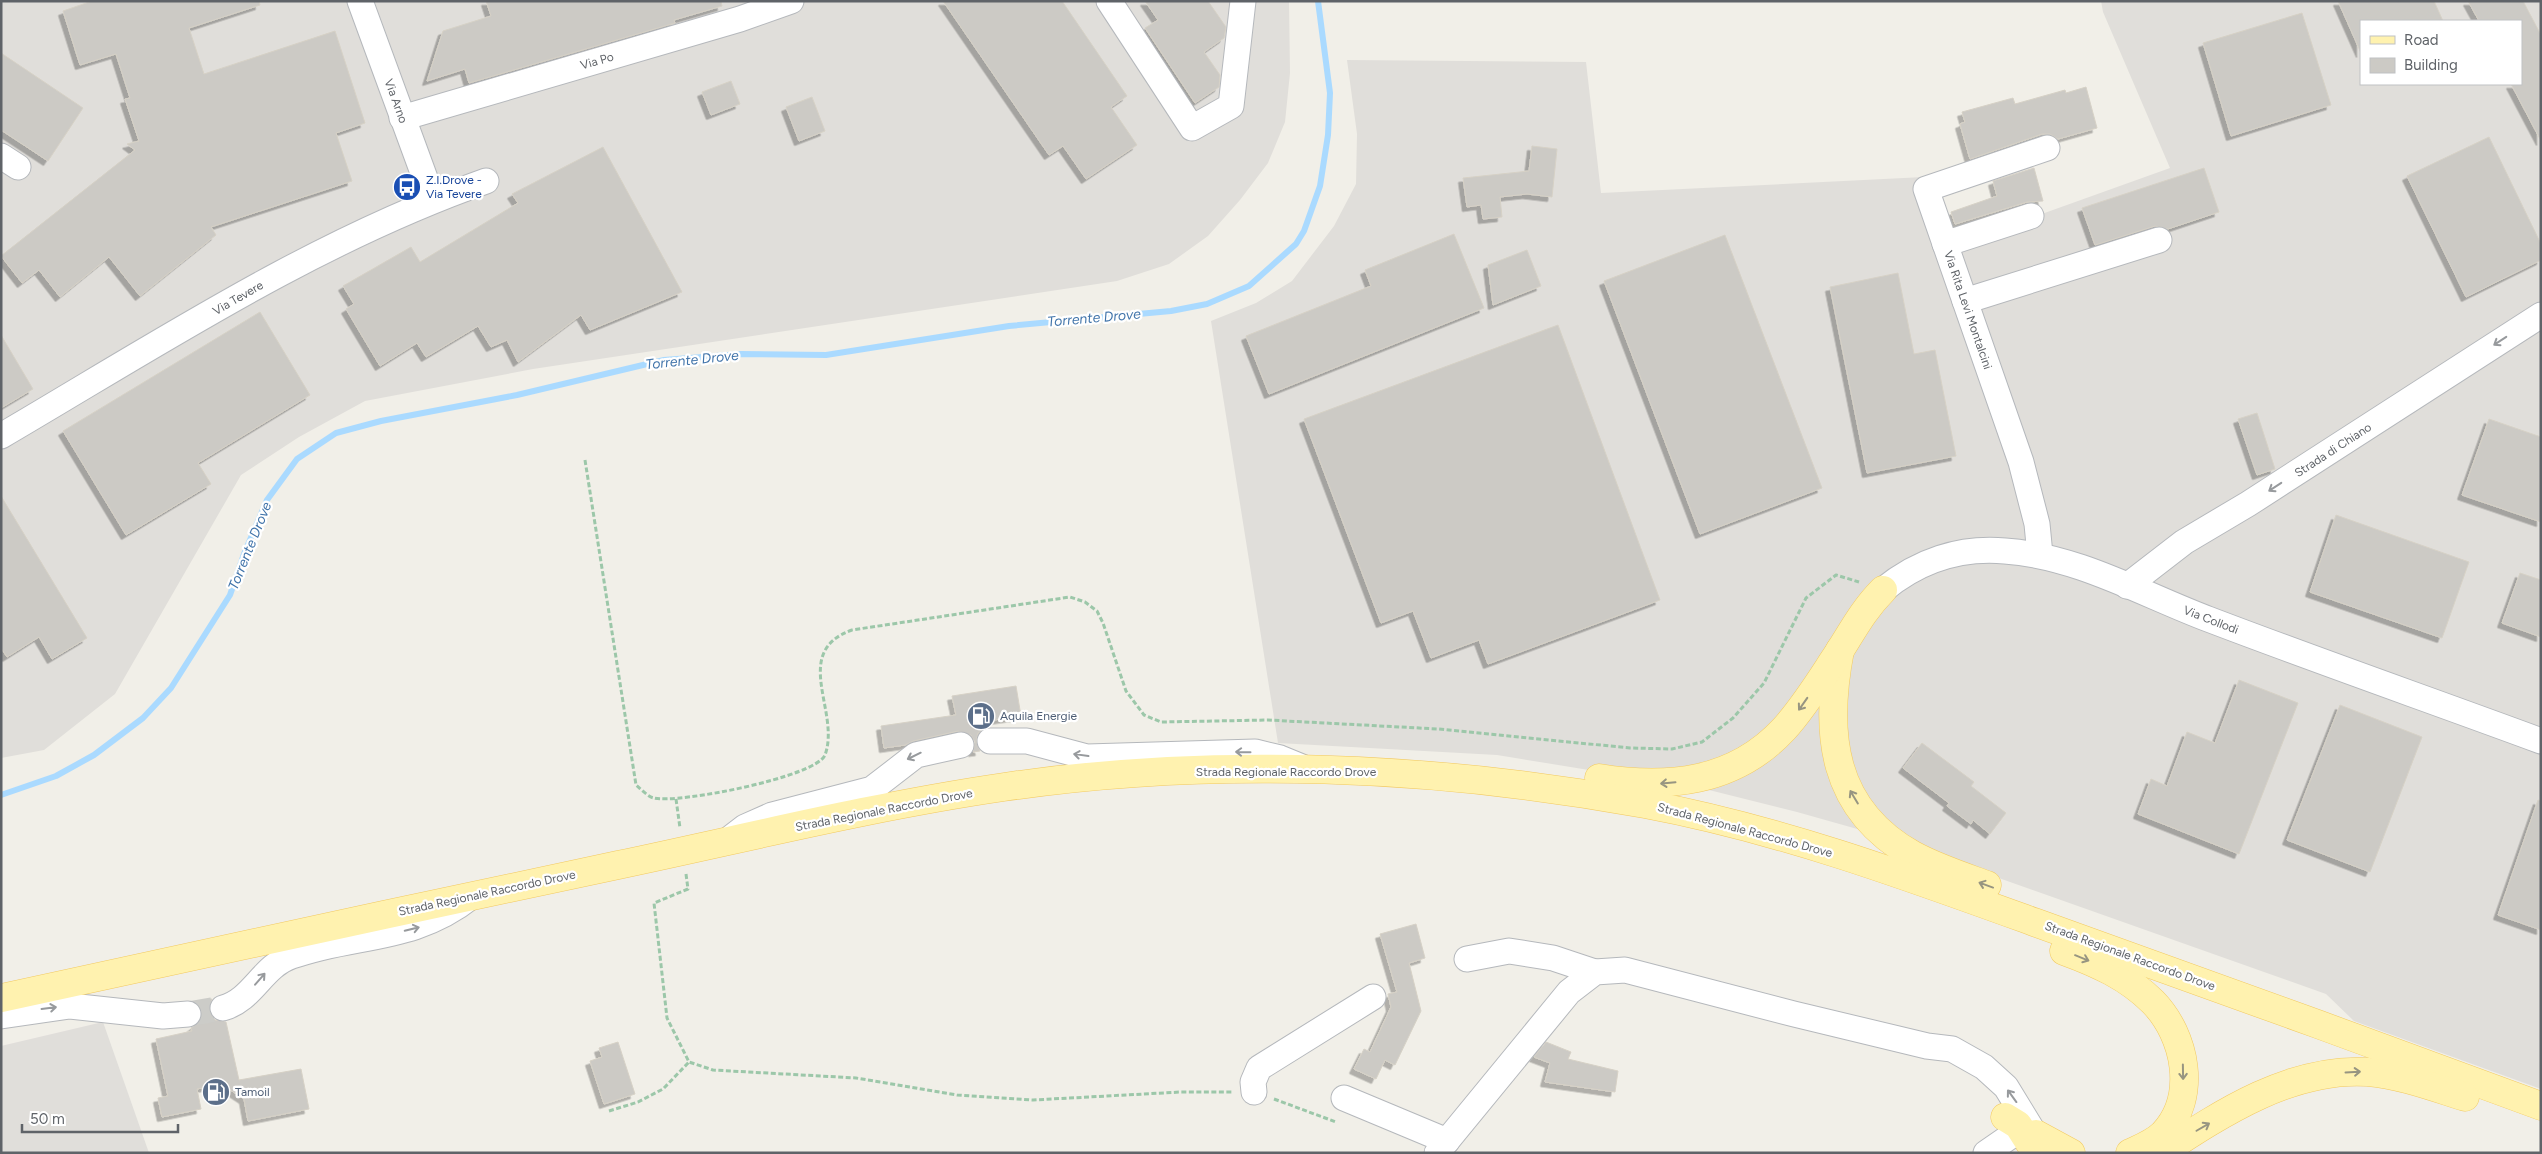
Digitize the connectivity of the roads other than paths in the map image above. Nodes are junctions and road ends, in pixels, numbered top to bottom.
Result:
1 (360, 1) edge
2 (791, 1) edge
3 (1109, 1) edge
4 (1243, 1) edge
5 (402, 118) junction
6 (2046, 148) dead end
7 (486, 181) dead end
8 (433, 200) junction
9 (2030, 216) dead end
10 (2159, 240) dead end
11 (1945, 244) junction
12 (1965, 300) junction
13 (2541, 315) edge
14 (1, 436) edge
15 (2040, 555) junction
16 (2127, 586) junction
17 (1883, 590) joint
18 (1840, 650) junction
19 (990, 741) dead end
20 (2541, 741) edge
21 (962, 746) dead end
22 (1306, 770) junction
23 (1399, 773) junction
24 (1744, 827) junction
25 (726, 842) junction
26 (473, 896) junction
27 (1467, 959) dead end
28 (1595, 972) junction
29 (1374, 997) dead end
30 (1, 998) edge
31 (224, 1008) tunnel mouth
32 (188, 1014) tunnel mouth
33 (1, 1016) edge
34 (2336, 1031) junction
35 (1927, 1046) junction
36 (1254, 1092) road end
37 (1344, 1098) dead end
38 (2541, 1106) edge
39 (2541, 1126) edge
40 (2027, 1140) edge
41 (1442, 1147) edge
42 (1986, 1153) edge
43 (2071, 1153) edge
44 (2130, 1153) edge
45 (2161, 1153) edge

1 - 5 street, Via Arno
2 - 5 street, Via Po
3 - 4 street
5 - 8 street, Via Arno
6 - 11 street, Via Rita Levi Montalcini
7 - 8 street, Via Tevere
8 - 14 street, Via Tevere
9 - 11 street
10 - 12 street
11 - 12 street, Via Rita Levi Montalcini
12 - 15 street, Via Rita Levi Montalcini
13 -> 16 street, Strada di Chiano
15 - 16 street, Via Collodi
15 - 17 street, Via Collodi
16 - 20 street, Via Collodi
17 - 18 main road
18 -> 23 main road
34 -> 18 main road
22 -> 19 street
21 -> 25 street
22 - 23 main road, Strada Regionale Raccordo Drove
22 - 25 main road, Strada Regionale Raccordo Drove
23 - 24 main road, Strada Regionale Raccordo Drove
24 - 34 main road, Strada Regionale Raccordo Drove
24 -> 44 main road
25 - 26 main road, Strada Regionale Raccordo Drove
26 - 30 main road, Strada Regionale Raccordo Drove
31 -> 26 street
27 - 28 street
28 - 35 street
28 - 41 street
29 - 36 street
33 -> 32 street
34 - 38 main road, Strada Regionale Raccordo Drove
35 - 40 street
40 -> 35 street
37 - 41 street
45 -> 39 main road
40 - 42 street
40 - 43 main road

